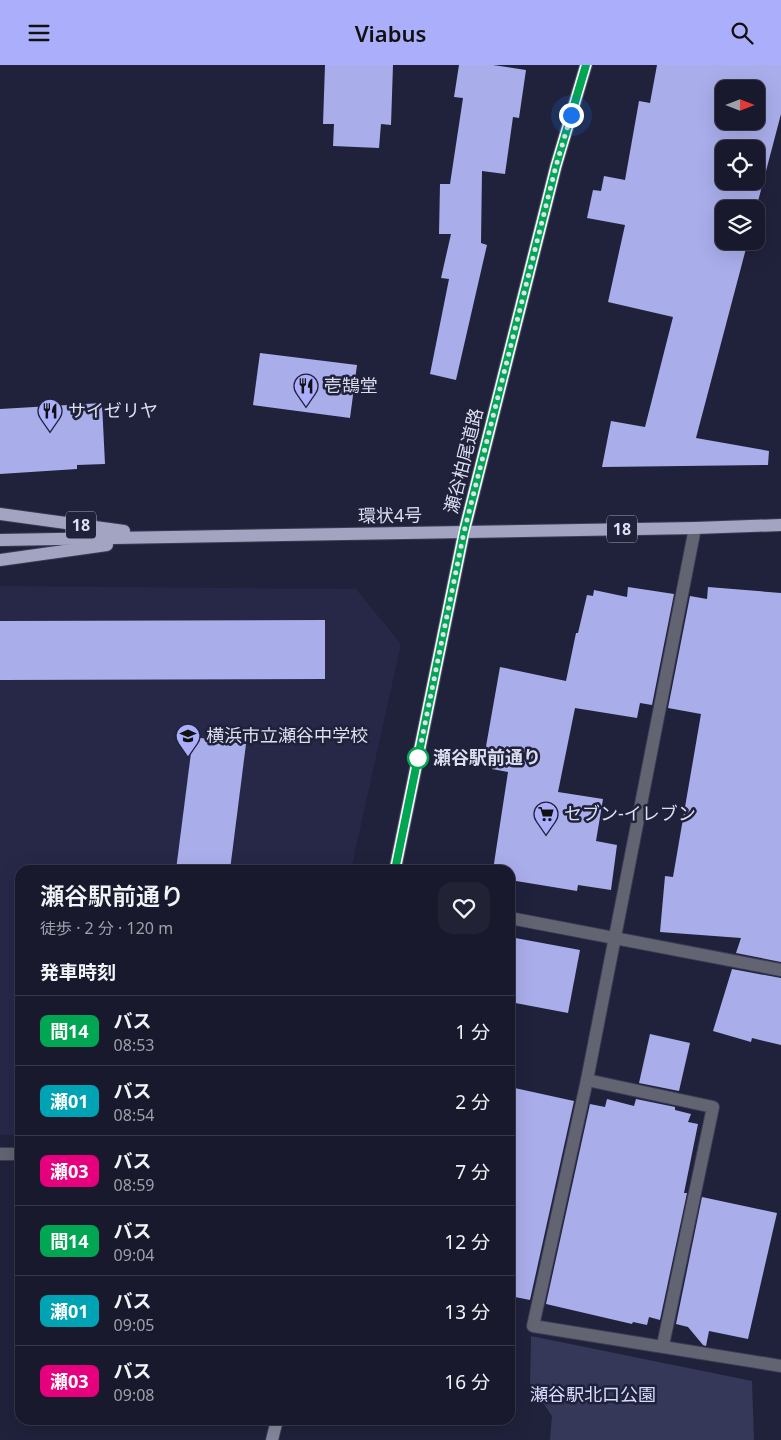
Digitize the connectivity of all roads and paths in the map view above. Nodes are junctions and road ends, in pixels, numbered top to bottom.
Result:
1 (586, 65) edge
2 (0, 514) edge
3 (781, 525) edge
4 (695, 528) junction
5 (464, 532) junction
6 (161, 537) junction
7 (0, 540) edge
8 (0, 560) edge
9 (396, 865) edge
10 (515, 919) edge
11 (615, 938) junction
12 (781, 970) edge
13 (587, 1080) junction
14 (0, 1154) edge
15 (15, 1154) edge
16 (663, 1345) junction
17 (781, 1366) edge
18 (275, 1425) edge
19 (272, 1440) edge

1 - 5 main road, 瀬谷柏尾道路
2 - 6 main road, 18
3 - 4 main road, 環状4号 / 18
4 - 5 main road, 環状4号 / 18
4 - 11 street
5 - 6 main road, 環状4号 / 18
5 - 9 main road, 瀬谷柏尾道路
6 - 7 main road, 環状4号 / 18
6 - 8 main road, 18
10 - 11 street
11 - 12 street
11 - 13 street
13 - 16 street
13 - 16 street
14 - 15 street
16 - 17 street
18 - 19 main road

